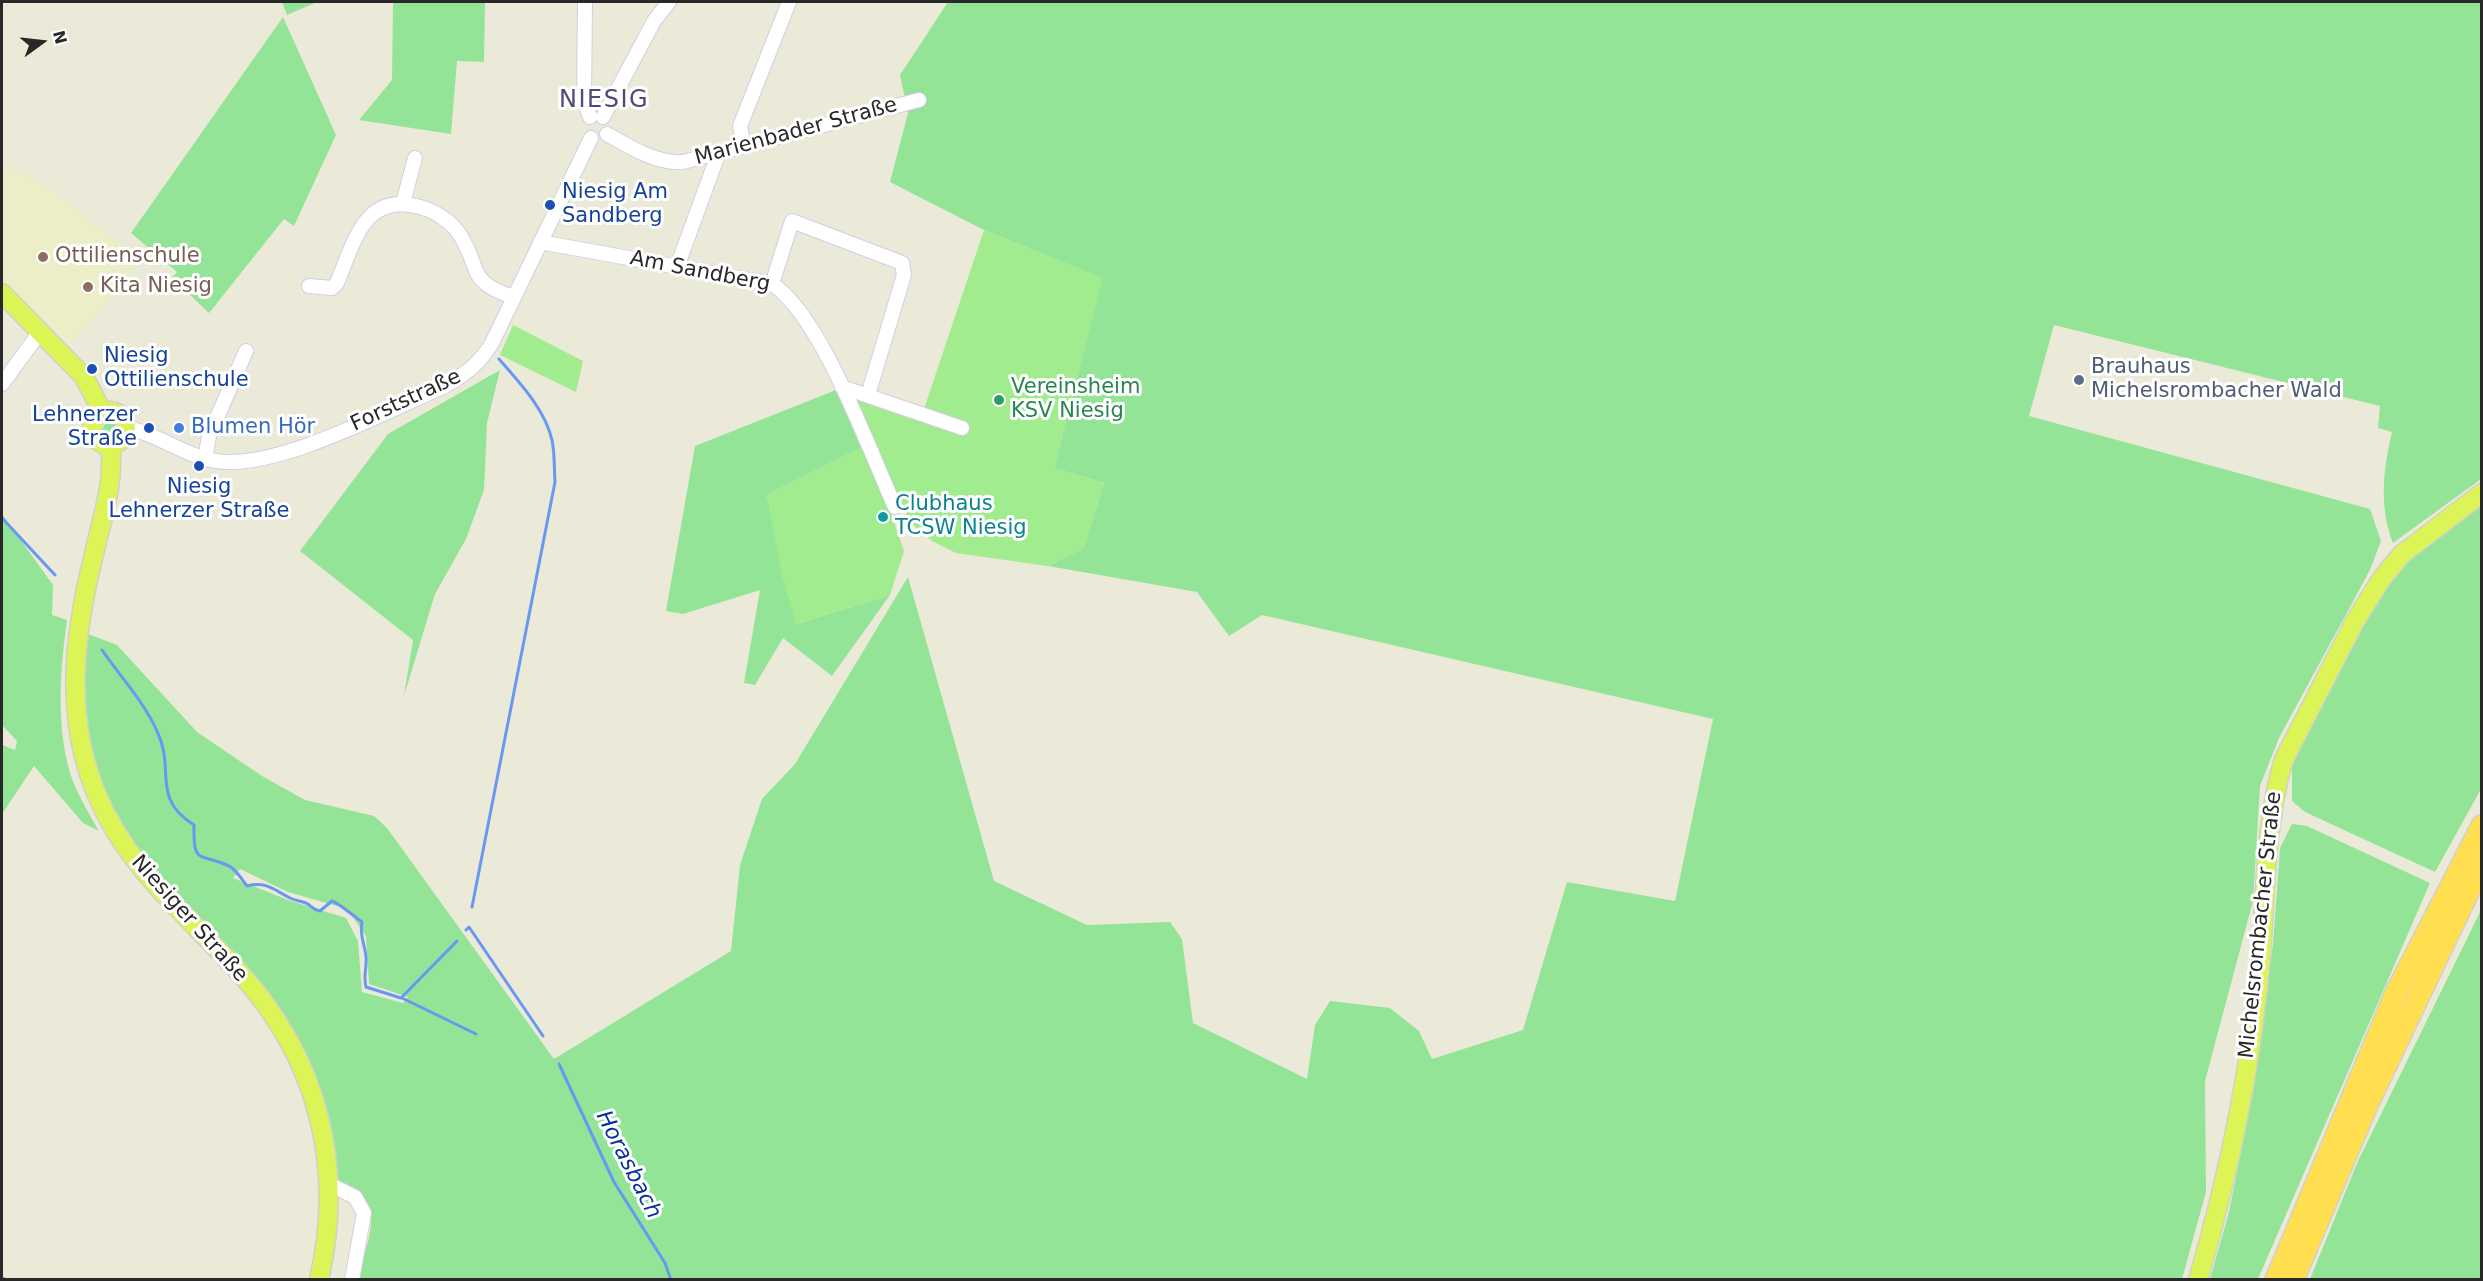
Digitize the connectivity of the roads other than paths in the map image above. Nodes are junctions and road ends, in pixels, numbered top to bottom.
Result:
1 (585, 2) edge
2 (669, 2) edge
3 (789, 2) edge
4 (919, 100) dead end
5 (597, 117) junction
6 (607, 134) junction
7 (591, 138) junction
8 (744, 146) junction
9 (719, 152) junction
10 (415, 158) dead end
11 (403, 203) junction
12 (540, 242) junction
13 (677, 267) junction
14 (772, 284) junction
15 (309, 286) dead end
16 (2, 293) edge
17 (513, 297) junction
18 (40, 332) junction
19 (246, 351) dead end
20 (2, 384) edge
21 (842, 387) junction
22 (868, 395) junction
23 (103, 413) junction
24 (126, 428) junction
25 (962, 428) dead end
26 (110, 445) junction
27 (205, 459) junction
28 (2481, 493) edge
29 (895, 507) dead end
30 (2481, 826) edge
31 (2481, 864) edge
32 (329, 1184) junction
33 (319, 1280) edge
34 (352, 1280) edge
35 (2198, 1280) edge
36 (2276, 1280) edge
37 (2293, 1280) edge

1 - 5 street
2 - 5 street
3 - 8 street
4 - 8 street, Marienbader Straße
5 - 6 street
5 - 7 street
6 - 7 street
6 - 9 street, Marienbader Straße
7 - 12 street, Forststraße
8 - 9 street, Marienbader Straße
9 - 13 street
10 - 11 street
11 - 15 street
11 - 17 street
12 - 13 street, Am Sandberg
12 - 17 street, Forststraße
13 - 14 street, Am Sandberg
14 - 21 street, Am Sandberg
14 - 22 street
16 - 18 main road
17 - 27 street, Forststraße
18 - 20 street
18 - 23 main road
19 - 27 street
21 - 22 street
21 - 29 street, Am Sandberg
22 - 25 street
23 - 24 main road
23 - 26 main road
24 - 26 main road
24 - 27 street, Forststraße
26 - 32 main road, Niesiger Straße
28 - 35 main road, Michelsrombacher Straße
30 - 36 highway
31 - 37 highway
32 - 33 main road, Niesiger Straße
32 - 34 street

